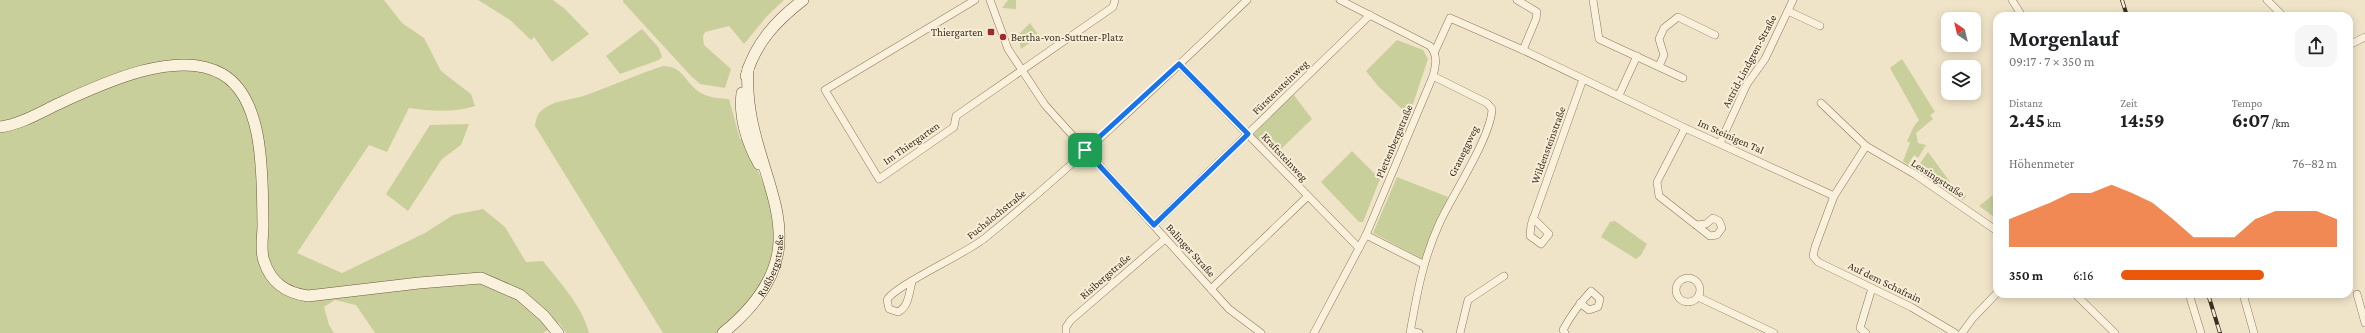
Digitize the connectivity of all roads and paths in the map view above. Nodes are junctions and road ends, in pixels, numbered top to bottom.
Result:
1 (803, 0) edge
2 (975, 0) edge
3 (990, 0) edge
4 (1115, 0) edge
5 (1247, 0) edge
6 (1340, 0) edge
7 (1517, 0) edge
8 (1593, 0) edge
9 (1793, 0) edge
10 (2012, 0) edge
11 (2267, 0) edge
12 (1788, 11) junction
13 (2020, 12) edge
14 (2279, 12) edge
15 (1370, 15) junction
16 (1450, 18) joint
17 (1820, 26) dead end
18 (1715, 35) dead end
19 (2365, 37) edge
20 (2353, 43) edge
21 (1523, 50) junction
22 (1435, 51) junction
23 (1637, 56) junction
24 (1179, 64) junction
25 (1659, 66) junction
26 (1021, 71) junction
27 (1433, 76) junction
28 (1683, 78) dead end
29 (1583, 79) junction
30 (1619, 95) junction
31 (1821, 102) dead end
32 (0, 127) edge
33 (1685, 128) junction
34 (1248, 134) junction
35 (1720, 143) junction
36 (1866, 146) junction
37 (1085, 150) junction
38 (1834, 196) junction
39 (1307, 197) junction
40 (1533, 218) dead end
41 (1154, 225) junction
42 (1696, 226) dead end
43 (1993, 228) edge
44 (1366, 235) junction
45 (1165, 239) junction
46 (1359, 248) junction
47 (1423, 264) junction
48 (1504, 276) dead end
49 (912, 282) dead end
50 (1872, 288) junction
51 (1211, 289) junction
52 (2357, 294) dead end
53 (1698, 297) dead end
54 (1993, 298) edge
55 (2079, 298) edge
56 (2190, 298) edge
57 (2244, 298) edge
58 (1580, 303) dead end
59 (2365, 323) edge
60 (1410, 332) edge
61 (558, 333) edge
62 (723, 333) edge
63 (1066, 333) edge
64 (1260, 333) edge
65 (1314, 333) edge
66 (1419, 333) edge
67 (1460, 333) edge
68 (1564, 333) edge
69 (1774, 333) edge
70 (1866, 333) edge
71 (1954, 333) edge
72 (1962, 333) edge
73 (2115, 333) edge
74 (2201, 333) edge
75 (2254, 333) edge

1 - 62 street, Rußbergstraße
2 - 26 street, Im Thiergarten
3 - 26 street, Balinger Straße
4 - 26 street, Im Thiergarten
5 - 24 street
6 - 15 street
7 - 21 street
8 - 23 street
9 - 12 street, Astrid-Lindgren-Straße
10 - 13 street
11 - 14 street
12 - 17 street, Astrid-Lindgren-Straße
12 - 35 street, Astrid-Lindgren-Straße
15 - 22 street
15 - 34 street, Fürstensteinweg
16 - 21 street, Im Steinigen Tal
16 - 22 street, Plettenbergstraße
18 - 25 street
19 - 20 street
21 - 29 street, Im Steinigen Tal
22 - 27 street, Plettenbergstraße
23 - 25 street
23 - 30 street
24 - 34 street, Kraftsteinweg
24 - 37 street
25 - 28 street
26 - 37 street, Balinger Straße
27 - 44 street, Plettenbergstraße
27 - 47 street, Graneggweg
29 - 30 street, Im Steinigen Tal
29 - 40 street, Wildensteinstraße
30 - 33 street, Im Steinigen Tal
31 - 36 street, Lessingstraße
32 - 61 street
33 - 35 street, Im Steinigen Tal
33 - 42 street
34 - 39 street, Kraftsteinweg
34 - 41 street, Fürstensteinweg
35 - 38 street, Im Steinigen Tal
36 - 38 street
36 - 43 street, Lessingstraße
37 - 41 street, Balinger Straße
37 - 49 street, Fuchslochstraße
38 - 50 street, Auf dem Schafrain
39 - 46 street, Kraftsteinweg
39 - 51 street
41 - 45 street, Balinger Straße
44 - 46 street, Plettenbergstraße
44 - 47 street
45 - 51 street, Balinger Straße
45 - 63 street, Risibergstraße
46 - 65 street, Plettenbergstraße
47 - 60 street, Graneggweg
48 - 67 street
50 - 70 street
50 - 71 street, Auf dem Schafrain
51 - 64 street, Balinger Straße
52 - 59 street
53 - 69 street
54 - 72 street
55 - 73 street
56 - 74 street
57 - 75 street
58 - 68 street
60 - 66 street

